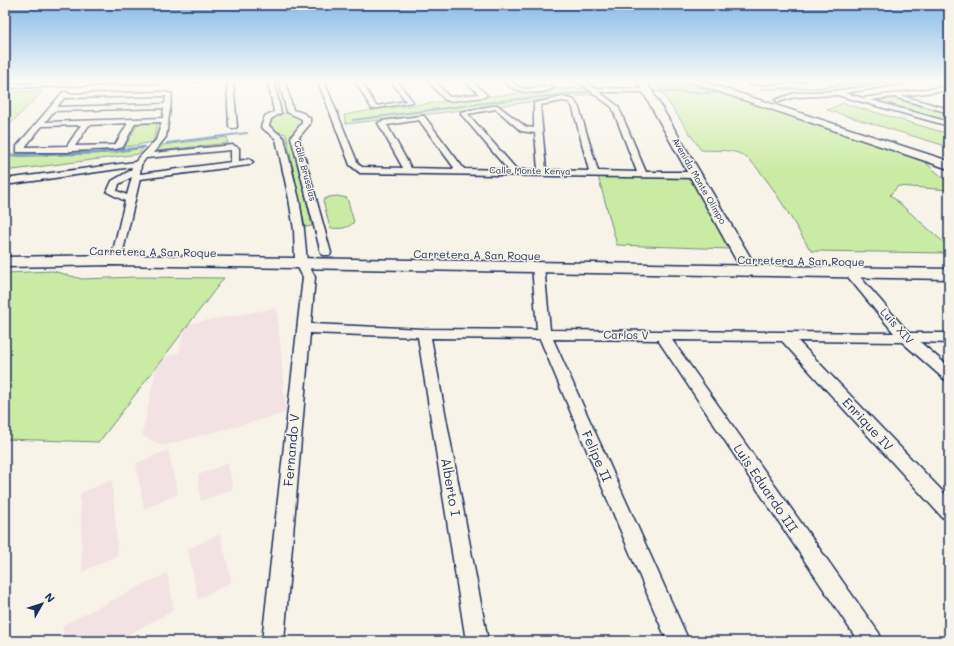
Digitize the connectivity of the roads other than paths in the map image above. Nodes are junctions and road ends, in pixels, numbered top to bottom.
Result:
1 (51, 111) edge
2 (166, 111) edge
3 (232, 111) edge
4 (333, 111) edge
5 (473, 111) edge
6 (500, 111) edge
7 (537, 111) edge
8 (577, 111) edge
9 (618, 111) edge
10 (658, 111) edge
11 (782, 111) edge
12 (814, 111) edge
13 (901, 111) edge
14 (290, 112) joint
15 (278, 113) joint
16 (165, 120) junction
17 (87, 122) junction
18 (132, 122) junction
19 (41, 124) junction
20 (949, 124) edge
21 (233, 127) dead end
22 (538, 131) junction
23 (68, 150) junction
24 (949, 153) edge
25 (144, 156) junction
26 (249, 162) dead end
27 (236, 164) junction
28 (949, 165) edge
29 (408, 170) junction
30 (136, 171) junction
31 (461, 171) junction
32 (514, 171) junction
33 (542, 171) junction
34 (594, 172) junction
35 (642, 173) junction
36 (695, 175) junction
37 (5, 182) edge
38 (130, 200) junction
39 (324, 246) junction
40 (5, 250) edge
41 (58, 250) junction
42 (118, 251) junction
43 (300, 252) junction
44 (744, 260) junction
45 (5, 261) edge
46 (944, 264) edge
47 (538, 266) junction
48 (850, 272) junction
49 (949, 274) edge
50 (303, 328) junction
51 (424, 333) junction
52 (544, 333) junction
53 (662, 336) junction
54 (786, 337) junction
55 (906, 338) junction
56 (949, 338) edge
57 (949, 375) edge
58 (949, 511) edge
59 (273, 641) edge
60 (477, 641) edge
61 (678, 641) edge
62 (871, 641) edge

1 - 19 street
2 - 16 street
3 - 21 street
4 - 29 street, Calle Monte Kenya
5 - 32 street
6 - 22 street
7 - 22 street
8 - 34 street
9 - 35 street
10 - 36 main road, Avenida Monte Olimpo
11 - 28 main road
12 - 24 main road
13 - 20 street
14 - 15 street
14 - 39 street, Calle Bruselas
15 - 43 street, Calle Bruselas
16 - 18 street
16 - 25 street
17 - 18 street
17 - 19 street
17 - 23 street
18 - 23 street
19 - 23 street
22 - 33 street
25 - 27 street
25 - 30 street
26 - 27 street
27 - 30 street
29 - 31 street, Calle Monte Kenya
29 - 31 street
30 - 37 street
30 - 38 street
30 - 38 street
31 - 32 street, Calle Monte Kenya
32 - 33 street, Calle Monte Kenya
33 - 34 street, Calle Monte Kenya
34 - 35 street, Calle Monte Kenya
35 - 36 street, Calle Monte Kenya
36 - 44 main road, Avenida Monte Olimpo
38 - 42 street
39 - 43 main road, Carretera A San Roque
39 - 44 main road, Carretera A San Roque
40 - 41 main road, Carretera A San Roque
41 - 42 main road, Carretera A San Roque
41 - 45 main road
42 - 43 main road, Carretera A San Roque
43 - 45 main road, Carretera A San Roque
43 - 47 main road, Carretera A San Roque
43 - 50 street, Fernando V
44 - 46 main road, Carretera A San Roque
47 - 48 main road, Carretera A San Roque
47 - 52 street, Felipe II
48 - 49 main road, Carretera A San Roque
48 - 55 street, Luis XIV
50 - 51 street, Carlos V
50 - 59 street, Fernando V
51 - 52 street, Carlos V
51 - 60 street, Alberto I
52 - 53 street, Carlos V
52 - 61 street, Felipe II
53 - 54 street, Carlos V
53 - 62 street, Luis Eduardo III
54 - 55 street, Carlos V
54 - 58 street, Enrique IV
55 - 56 street, Carlos V
55 - 57 street, Luis XIV

